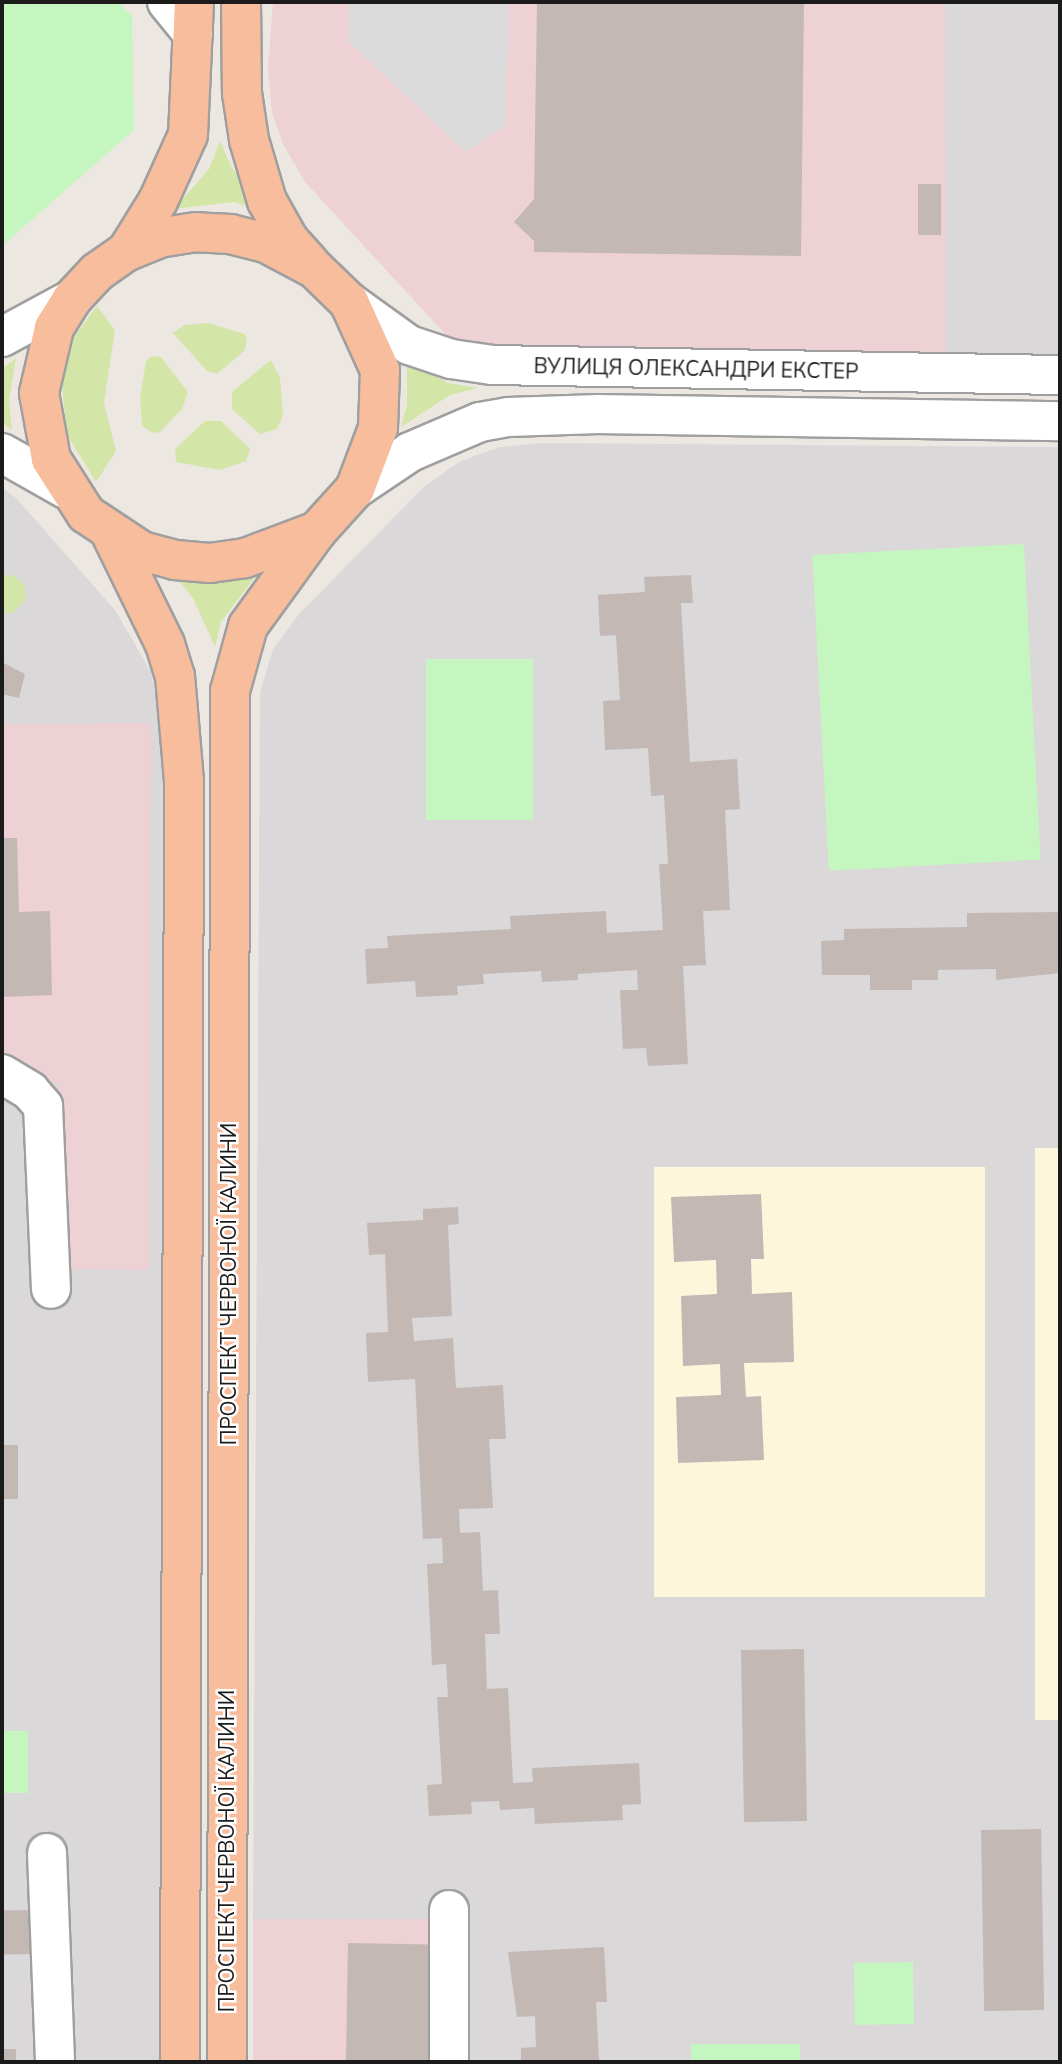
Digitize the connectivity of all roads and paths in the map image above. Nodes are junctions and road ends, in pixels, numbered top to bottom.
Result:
1 (167, 2) edge
2 (241, 2) edge
3 (194, 18) edge
4 (127, 251) junction
5 (315, 269) junction
6 (72, 299) junction
7 (349, 302) junction
8 (2, 337) edge
9 (1060, 375) edge
10 (1060, 421) edge
11 (2, 453) edge
12 (66, 489) junction
13 (355, 489) junction
14 (317, 531) junction
15 (111, 534) junction
16 (2, 1074) edge
17 (51, 1289) dead end
18 (47, 1853) dead end
19 (449, 1910) dead end
20 (55, 2062) edge
21 (180, 2062) edge
22 (227, 2062) edge
23 (449, 2062) edge

1 - 3 street
2 - 5 main road
3 - 4 main road
4 - 5 main road
4 - 6 main road
5 - 7 main road, ПРОСПЕКТ ЧЕРВОНОЇ КАЛИНИ
6 - 8 street
6 - 12 main road
7 - 9 street, ВУЛИЦЯ ОЛЕКСАНДРИ ЕКСТЕР
7 - 13 main road, ПРОСПЕКТ ЧЕРВОНОЇ КАЛИНИ
10 - 13 street
11 - 12 street
12 - 15 main road
13 - 14 main road, ПРОСПЕКТ ЧЕРВОНОЇ КАЛИНИ
14 - 15 main road
14 - 22 main road, ПРОСПЕКТ ЧЕРВОНОЇ КАЛИНИ
15 - 21 main road
16 - 17 street
18 - 20 street
19 - 23 street

